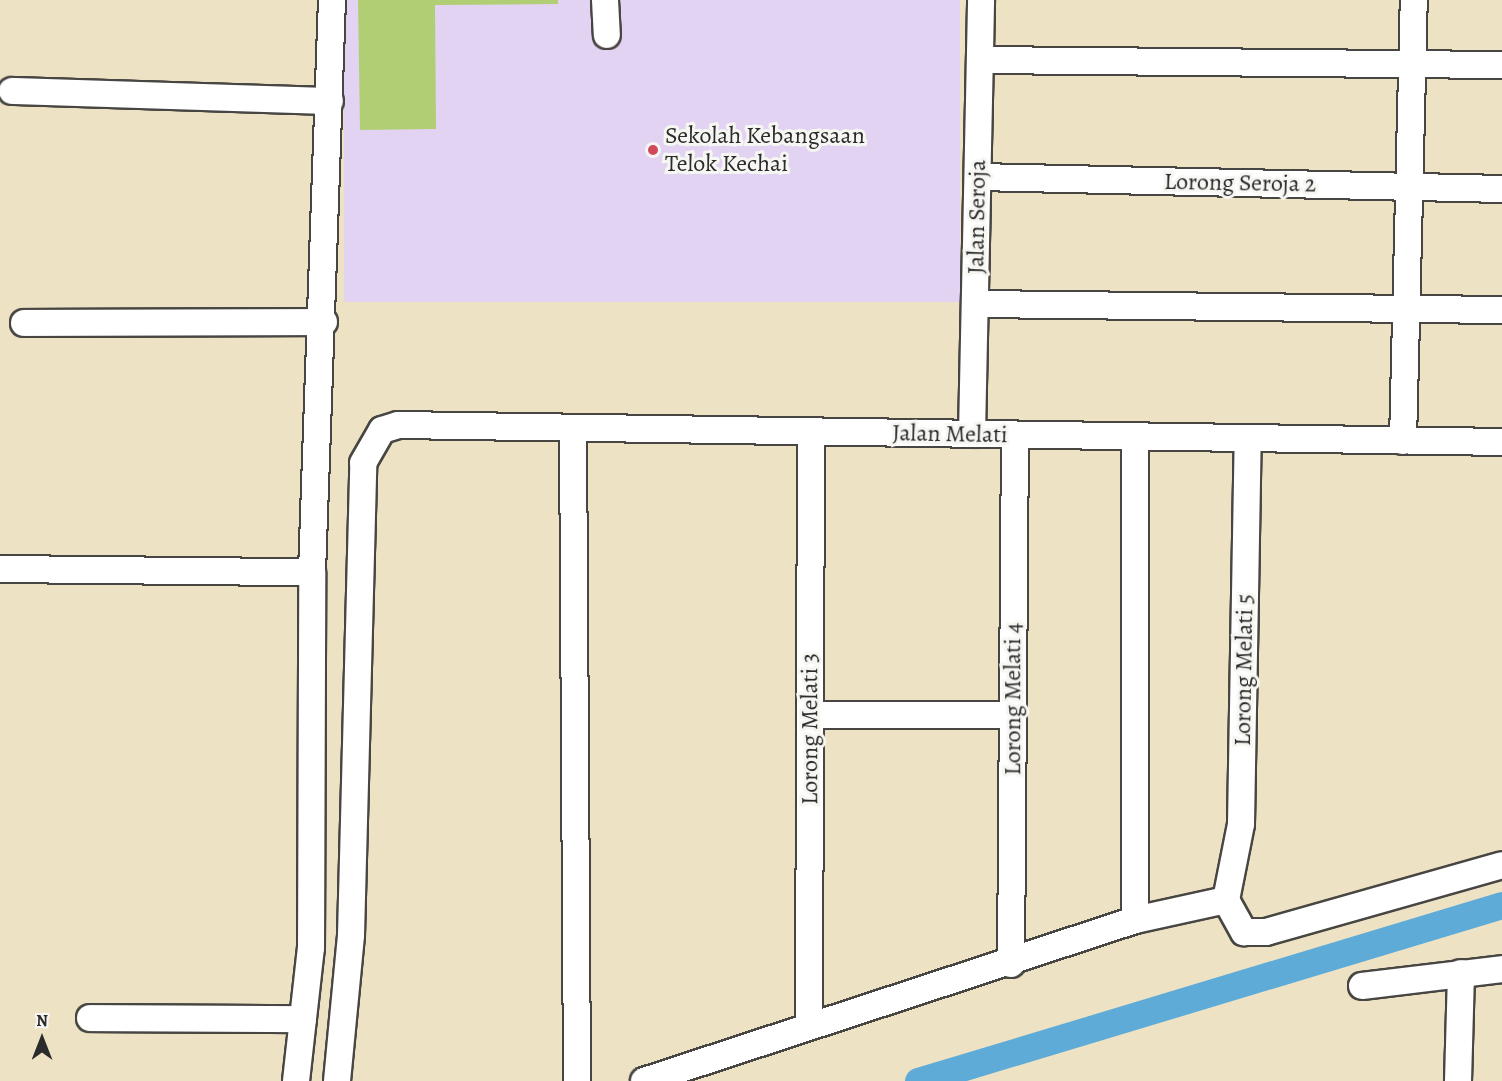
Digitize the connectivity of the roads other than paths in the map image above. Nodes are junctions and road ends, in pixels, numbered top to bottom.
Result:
1 (332, 0) edge
2 (605, 0) edge
3 (981, 0) edge
4 (1414, 0) edge
5 (607, 35) dead end
6 (980, 60) junction
7 (1502, 65) edge
8 (1413, 68) junction
9 (12, 91) dead end
10 (330, 101) junction
11 (978, 177) junction
12 (1410, 187) junction
13 (1502, 189) edge
14 (975, 304) junction
15 (1407, 306) junction
16 (1502, 310) edge
17 (324, 322) junction
18 (24, 323) dead end
19 (573, 428) junction
20 (811, 432) junction
21 (972, 434) junction
22 (1015, 435) junction
23 (1135, 437) junction
24 (1248, 438) junction
25 (1403, 441) junction
26 (1502, 442) edge
27 (0, 569) edge
28 (312, 572) junction
29 (810, 715) junction
30 (1013, 715) junction
31 (1502, 865) edge
32 (1226, 900) junction
33 (1135, 920) junction
34 (1011, 964) junction
35 (1502, 969) edge
36 (1461, 973) junction
37 (1362, 986) dead end
38 (90, 1018) dead end
39 (303, 1018) junction
40 (809, 1026) junction
41 (296, 1081) edge
42 (337, 1081) edge
43 (577, 1081) edge
44 (644, 1081) edge
45 (1458, 1081) edge

1 - 10 street
2 - 5 street
3 - 6 street, Jalan Seroja
4 - 8 street
6 - 8 street
6 - 11 street, Jalan Seroja
7 - 8 street
8 - 12 street
9 - 10 street
10 - 17 street
11 - 12 street, Lorong Seroja 2
11 - 14 street, Jalan Seroja
12 - 13 street, Lorong Seroja 2
12 - 15 street
14 - 15 street
14 - 21 street, Jalan Seroja
15 - 16 street
15 - 25 street
17 - 18 street
17 - 28 street
19 - 20 street, Jalan Melati
19 - 42 street, Jalan Melati
19 - 43 street
20 - 21 street, Jalan Melati
20 - 29 street, Lorong Melati 3
21 - 22 street, Jalan Melati
22 - 23 street, Jalan Melati
22 - 30 street, Lorong Melati 4
23 - 24 street, Jalan Melati
23 - 33 street
24 - 25 street, Jalan Melati
24 - 32 street, Lorong Melati 5
25 - 26 street, Jalan Melati
27 - 28 street
28 - 39 street
29 - 30 street
29 - 40 street, Lorong Melati 3
30 - 34 street, Lorong Melati 4
31 - 32 street
32 - 33 street
33 - 34 street
34 - 40 street
35 - 36 street
36 - 37 street
36 - 45 street
38 - 39 street
39 - 41 street
40 - 44 street

